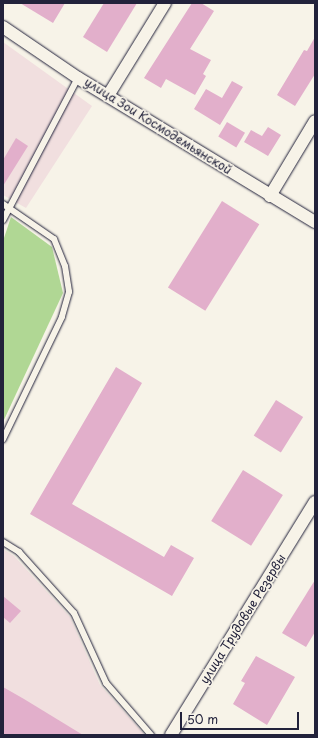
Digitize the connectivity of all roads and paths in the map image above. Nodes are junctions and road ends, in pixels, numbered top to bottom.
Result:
1 (165, 3) edge
2 (3, 27) edge
3 (78, 78) junction
4 (109, 94) junction
5 (315, 121) edge
6 (270, 196) junction
7 (5, 206) edge
8 (3, 220) edge
9 (315, 222) edge
10 (3, 439) edge
11 (315, 502) edge
12 (3, 542) edge
13 (151, 735) edge
14 (171, 735) edge

1 - 4 street
2 - 3 street, улица Зои Космодемьянской
3 - 4 street, улица Зои Космодемьянской
3 - 7 lane
4 - 6 street, улица Зои Космодемьянской
5 - 6 street
6 - 9 street, улица Зои Космодемьянской
7 - 8 lane
7 - 10 lane
11 - 14 street, улица Трудовые Резервы
12 - 13 lane

